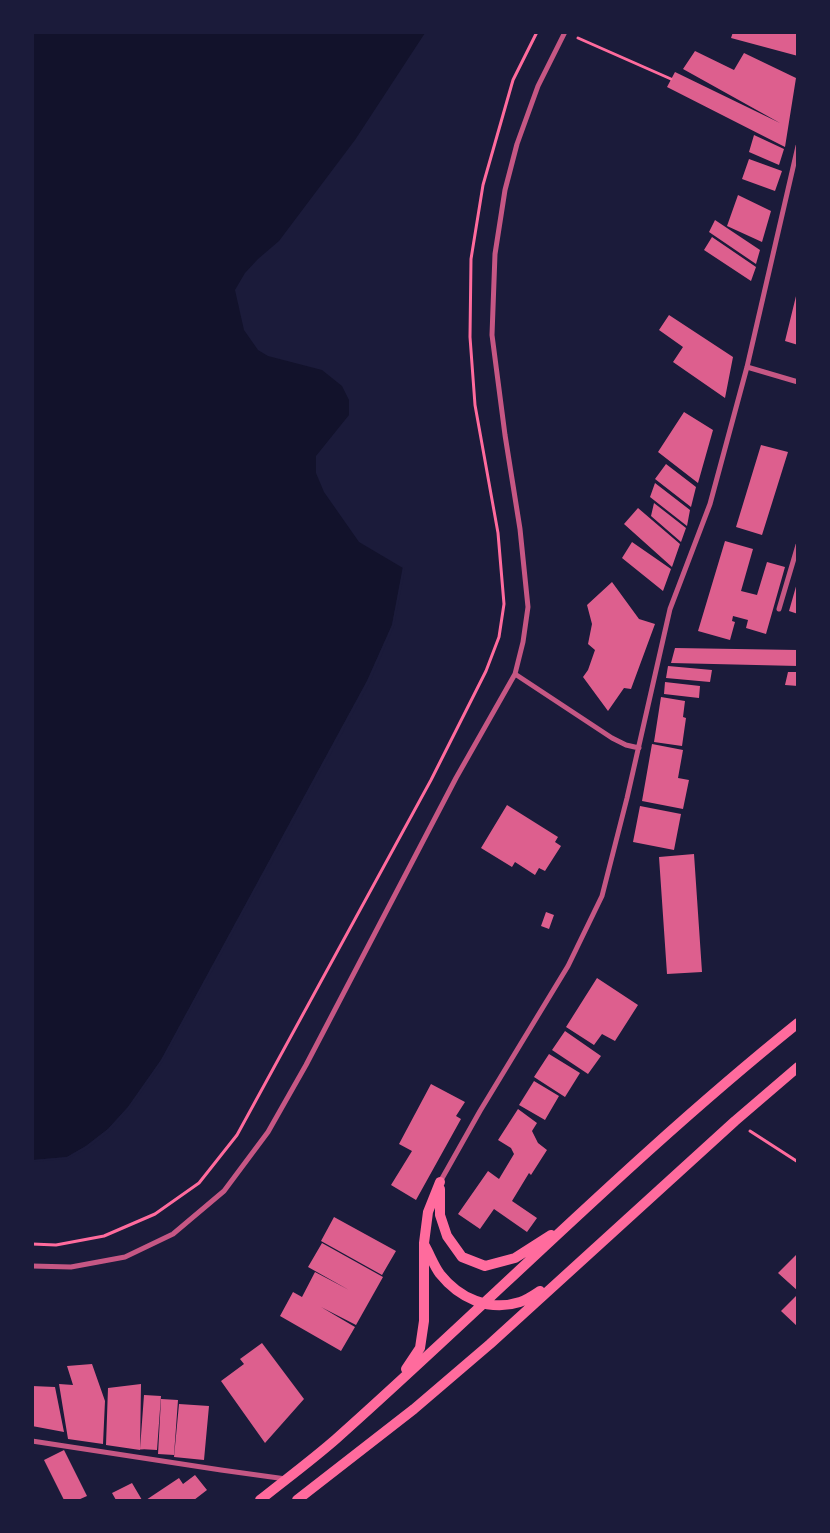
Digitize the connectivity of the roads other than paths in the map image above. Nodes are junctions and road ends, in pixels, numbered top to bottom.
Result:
1 (565, 32) edge
2 (798, 146) edge
3 (746, 368) junction
4 (798, 382) edge
5 (798, 545) edge
6 (779, 609) dead end
7 (515, 674) junction
8 (639, 748) junction
9 (798, 1023) edge
10 (798, 1067) edge
11 (440, 1182) junction
12 (575, 1219) junction
13 (424, 1243) junction
14 (32, 1266) edge
15 (556, 1283) junction
16 (485, 1304) junction
17 (398, 1381) junction
18 (32, 1441) edge
19 (286, 1479) junction
20 (260, 1500) edge
21 (297, 1500) edge

1 - 7 street
2 - 3 street
3 - 4 street
3 - 8 street
5 - 6 street
7 - 8 street
7 - 14 street
8 - 11 street
9 - 12 main road
10 - 15 main road
11 - 12 main road
11 - 13 main road
12 - 16 main road
13 - 16 main road
13 - 17 main road
15 - 16 main road
15 - 21 main road
16 - 17 main road
17 - 19 main road
18 - 19 street
19 - 20 main road

